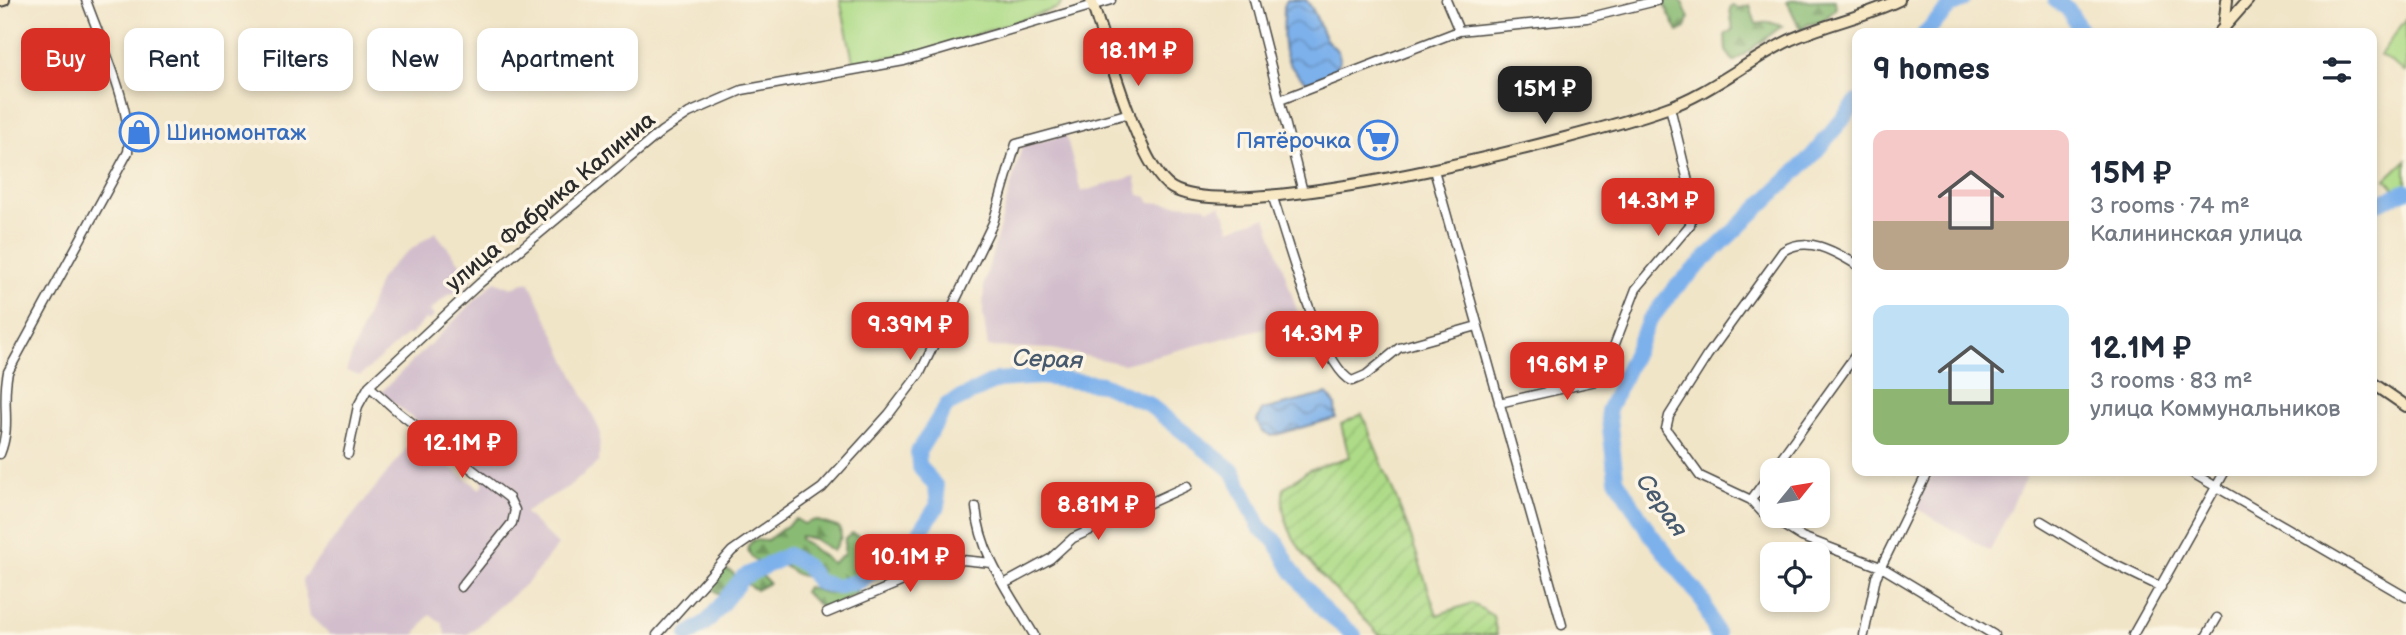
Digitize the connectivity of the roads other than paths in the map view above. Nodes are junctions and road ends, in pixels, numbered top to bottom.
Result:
1 (86, 0) edge
2 (1111, 0) edge
3 (1254, 0) edge
4 (1446, 0) edge
5 (1899, 0) edge
6 (2227, 0) edge
7 (2232, 0) edge
8 (2247, 0) edge
9 (1656, 1) edge
10 (1092, 3) edge
11 (2222, 28) edge
12 (2224, 28) edge
13 (1459, 32) junction
14 (1280, 100) junction
15 (1670, 107) junction
16 (1130, 113) junction
17 (1434, 170) junction
18 (1303, 192) junction
19 (1272, 195) junction
20 (1852, 263) edge
21 (1477, 326) junction
22 (1852, 360) edge
23 (369, 386) junction
24 (2377, 386) edge
25 (1499, 403) junction
26 (2406, 406) edge
27 (0, 454) edge
28 (348, 454) dead end
29 (1926, 476) edge
30 (2198, 476) edge
31 (2222, 476) edge
32 (1187, 486) dead end
33 (2216, 486) junction
34 (1751, 500) junction
35 (976, 507) dead end
36 (2041, 521) dead end
37 (992, 563) junction
38 (1883, 568) junction
39 (1004, 584) junction
40 (461, 587) dead end
41 (2161, 587) junction
42 (2406, 597) edge
43 (827, 613) dead end
44 (2217, 618) dead end
45 (1562, 625) dead end
46 (657, 635) edge
47 (1034, 635) edge
48 (1864, 635) edge
49 (1994, 635) edge
50 (2133, 635) edge
51 (2207, 635) edge

1 - 27 street
2 - 10 street, улица Фабрика Калиниа
3 - 14 street
4 - 13 street
5 - 15 street
6 - 11 street
7 - 8 street
8 - 12 street
9 - 13 street
10 - 16 street
10 - 23 street, улица Фабрика Калиниа
13 - 14 street
14 - 18 street
15 - 17 street
15 - 25 street
16 - 19 street
16 - 46 street
17 - 18 street
17 - 21 street
18 - 19 street
19 - 21 street
20 - 34 street
21 - 25 street
22 - 34 street
23 - 28 street, улица Фабрика Калиниа
23 - 40 street
24 - 26 street
25 - 45 street
29 - 38 street
30 - 33 street
31 - 33 street
32 - 39 street
33 - 41 street
33 - 42 street
34 - 38 street
35 - 37 street
36 - 41 street
37 - 39 street
37 - 43 street
38 - 48 street
38 - 49 street
39 - 47 street
41 - 50 street
44 - 51 street

